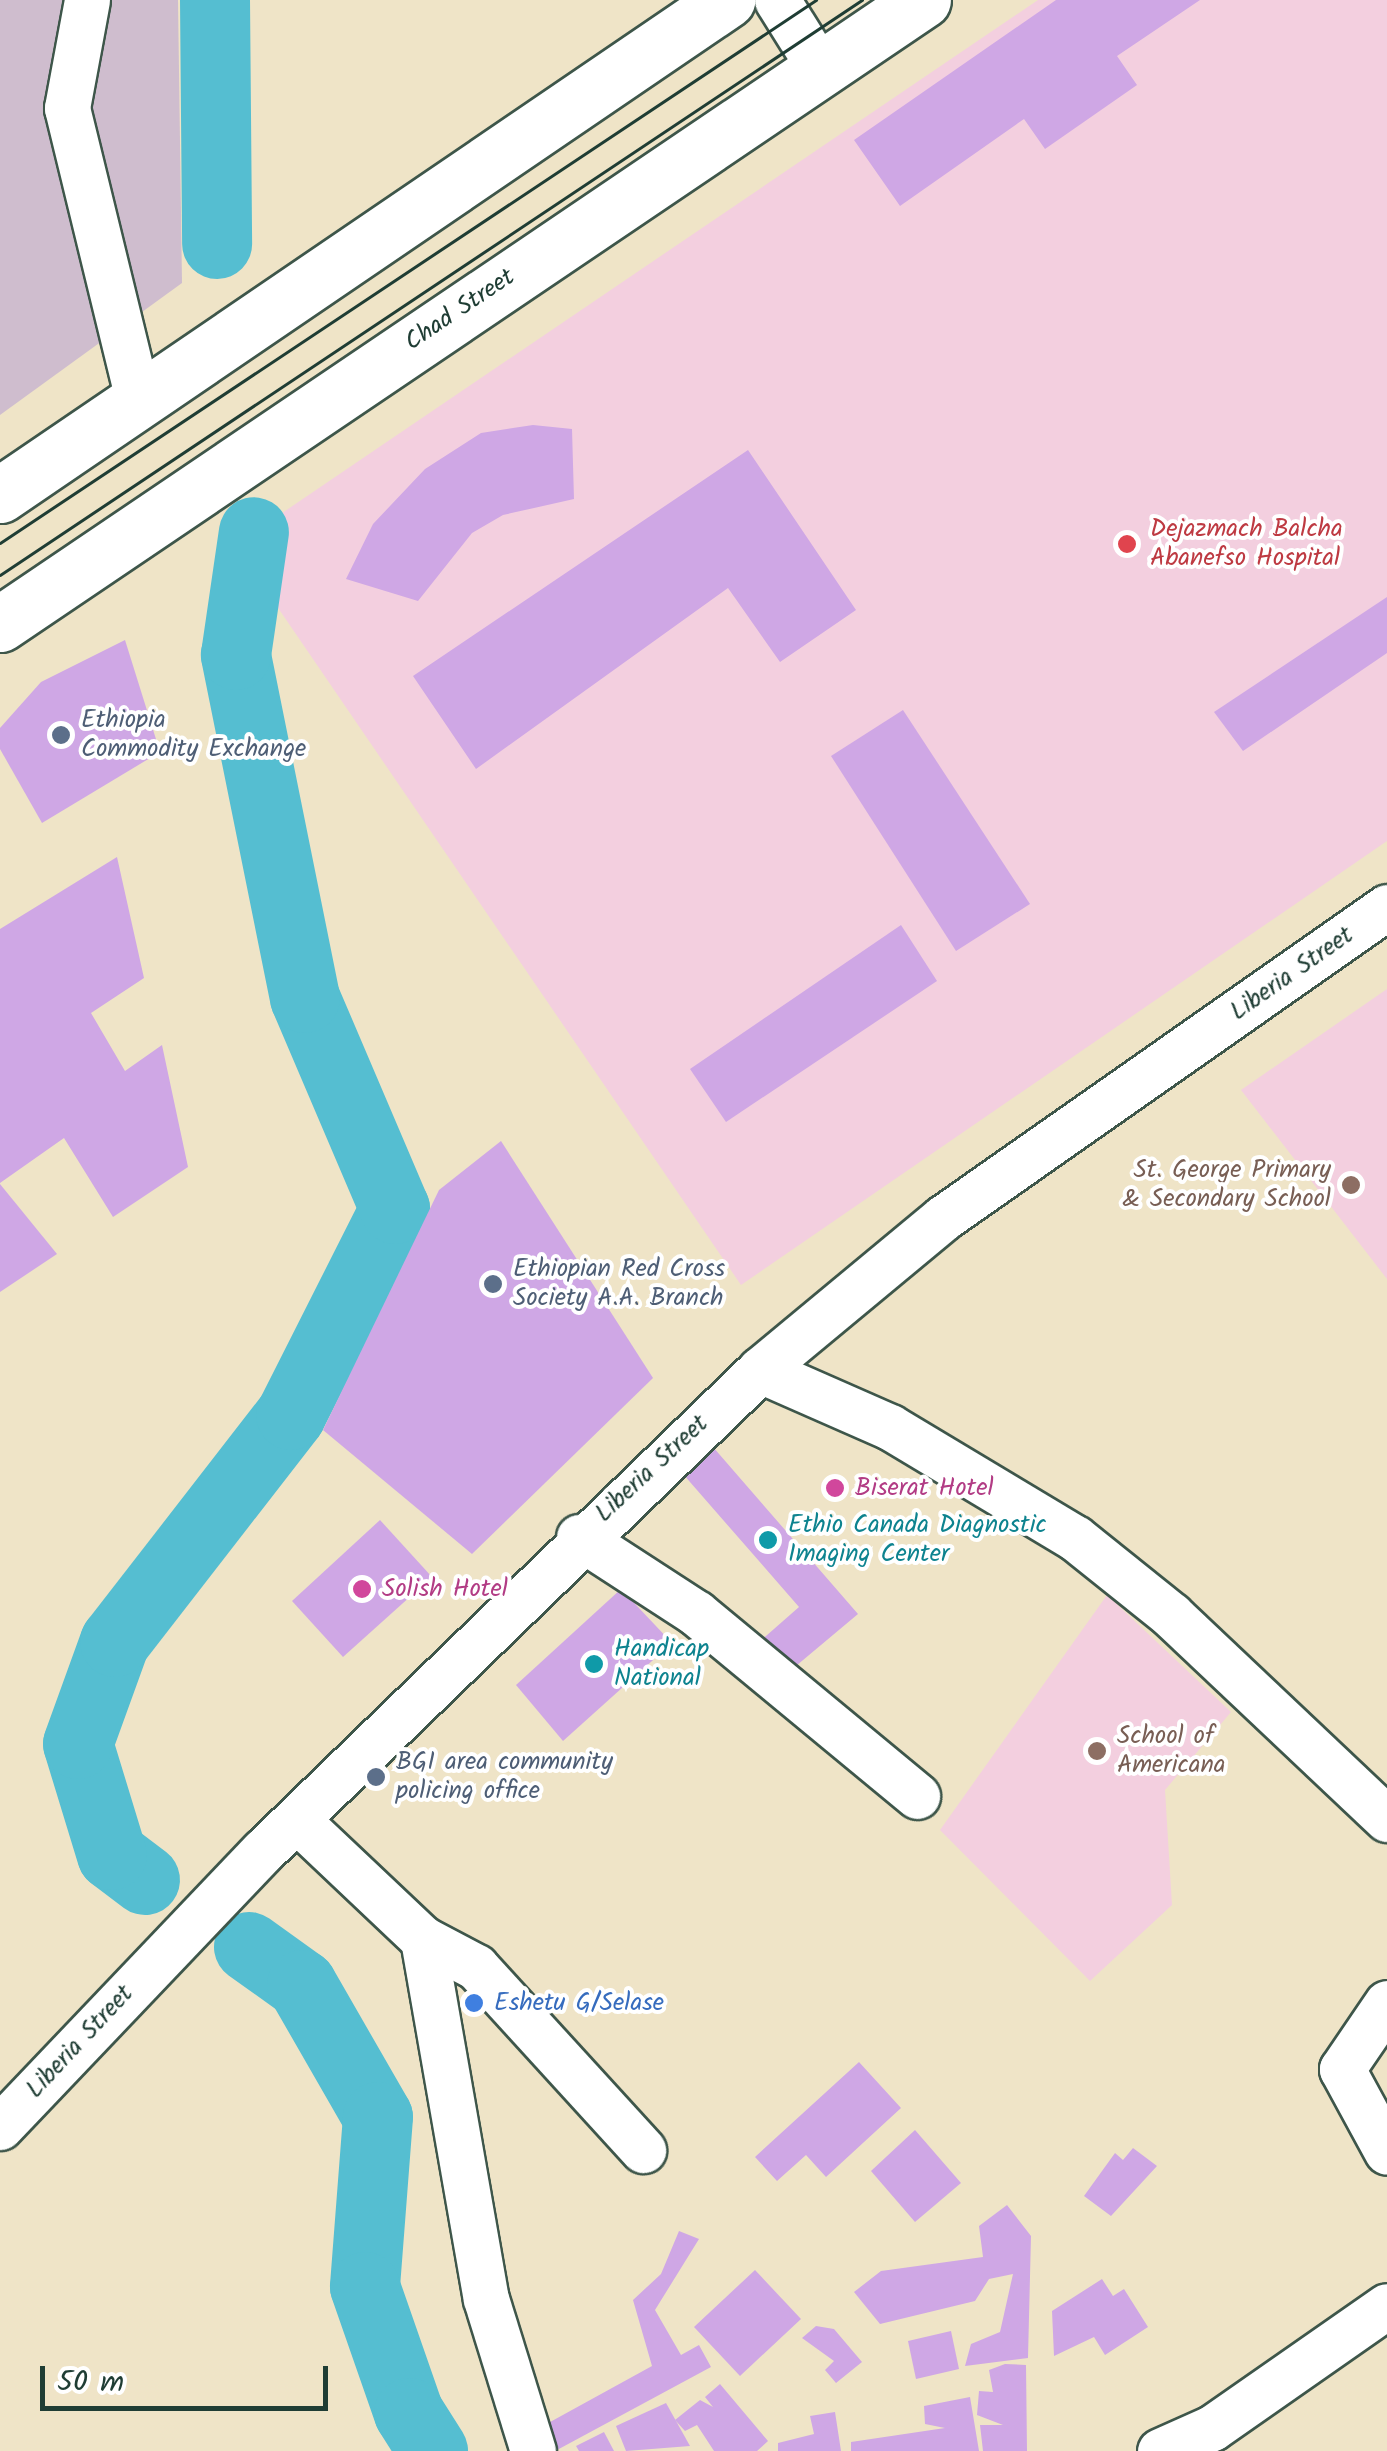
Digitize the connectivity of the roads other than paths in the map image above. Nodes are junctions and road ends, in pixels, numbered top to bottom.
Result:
1 (87, 0) edge
2 (727, 0) edge
3 (777, 0) edge
4 (923, 0) edge
5 (818, 66) junction
6 (138, 398) junction
7 (0, 495) edge
8 (0, 624) edge
9 (1387, 907) edge
10 (760, 1370) junction
11 (579, 1538) junction
12 (917, 1796) dead end
13 (1387, 1818) edge
14 (297, 1820) junction
15 (423, 1938) junction
16 (1387, 2003) edge
17 (0, 2126) edge
18 (643, 2150) dead end
19 (1387, 2152) edge
20 (1387, 2306) edge
21 (533, 2451) edge
22 (1160, 2451) edge

1 - 6 street
2 - 6 main road
3 - 5 street
4 - 5 main road, Chad Street
5 - 8 main road, Chad Street
6 - 7 main road
9 - 10 street, Liberia Street
10 - 11 street, Liberia Street
10 - 13 street
11 - 12 street
11 - 14 street, Liberia Street
14 - 15 street
14 - 17 street, Liberia Street
15 - 18 street
15 - 21 street
16 - 19 street
20 - 22 street

